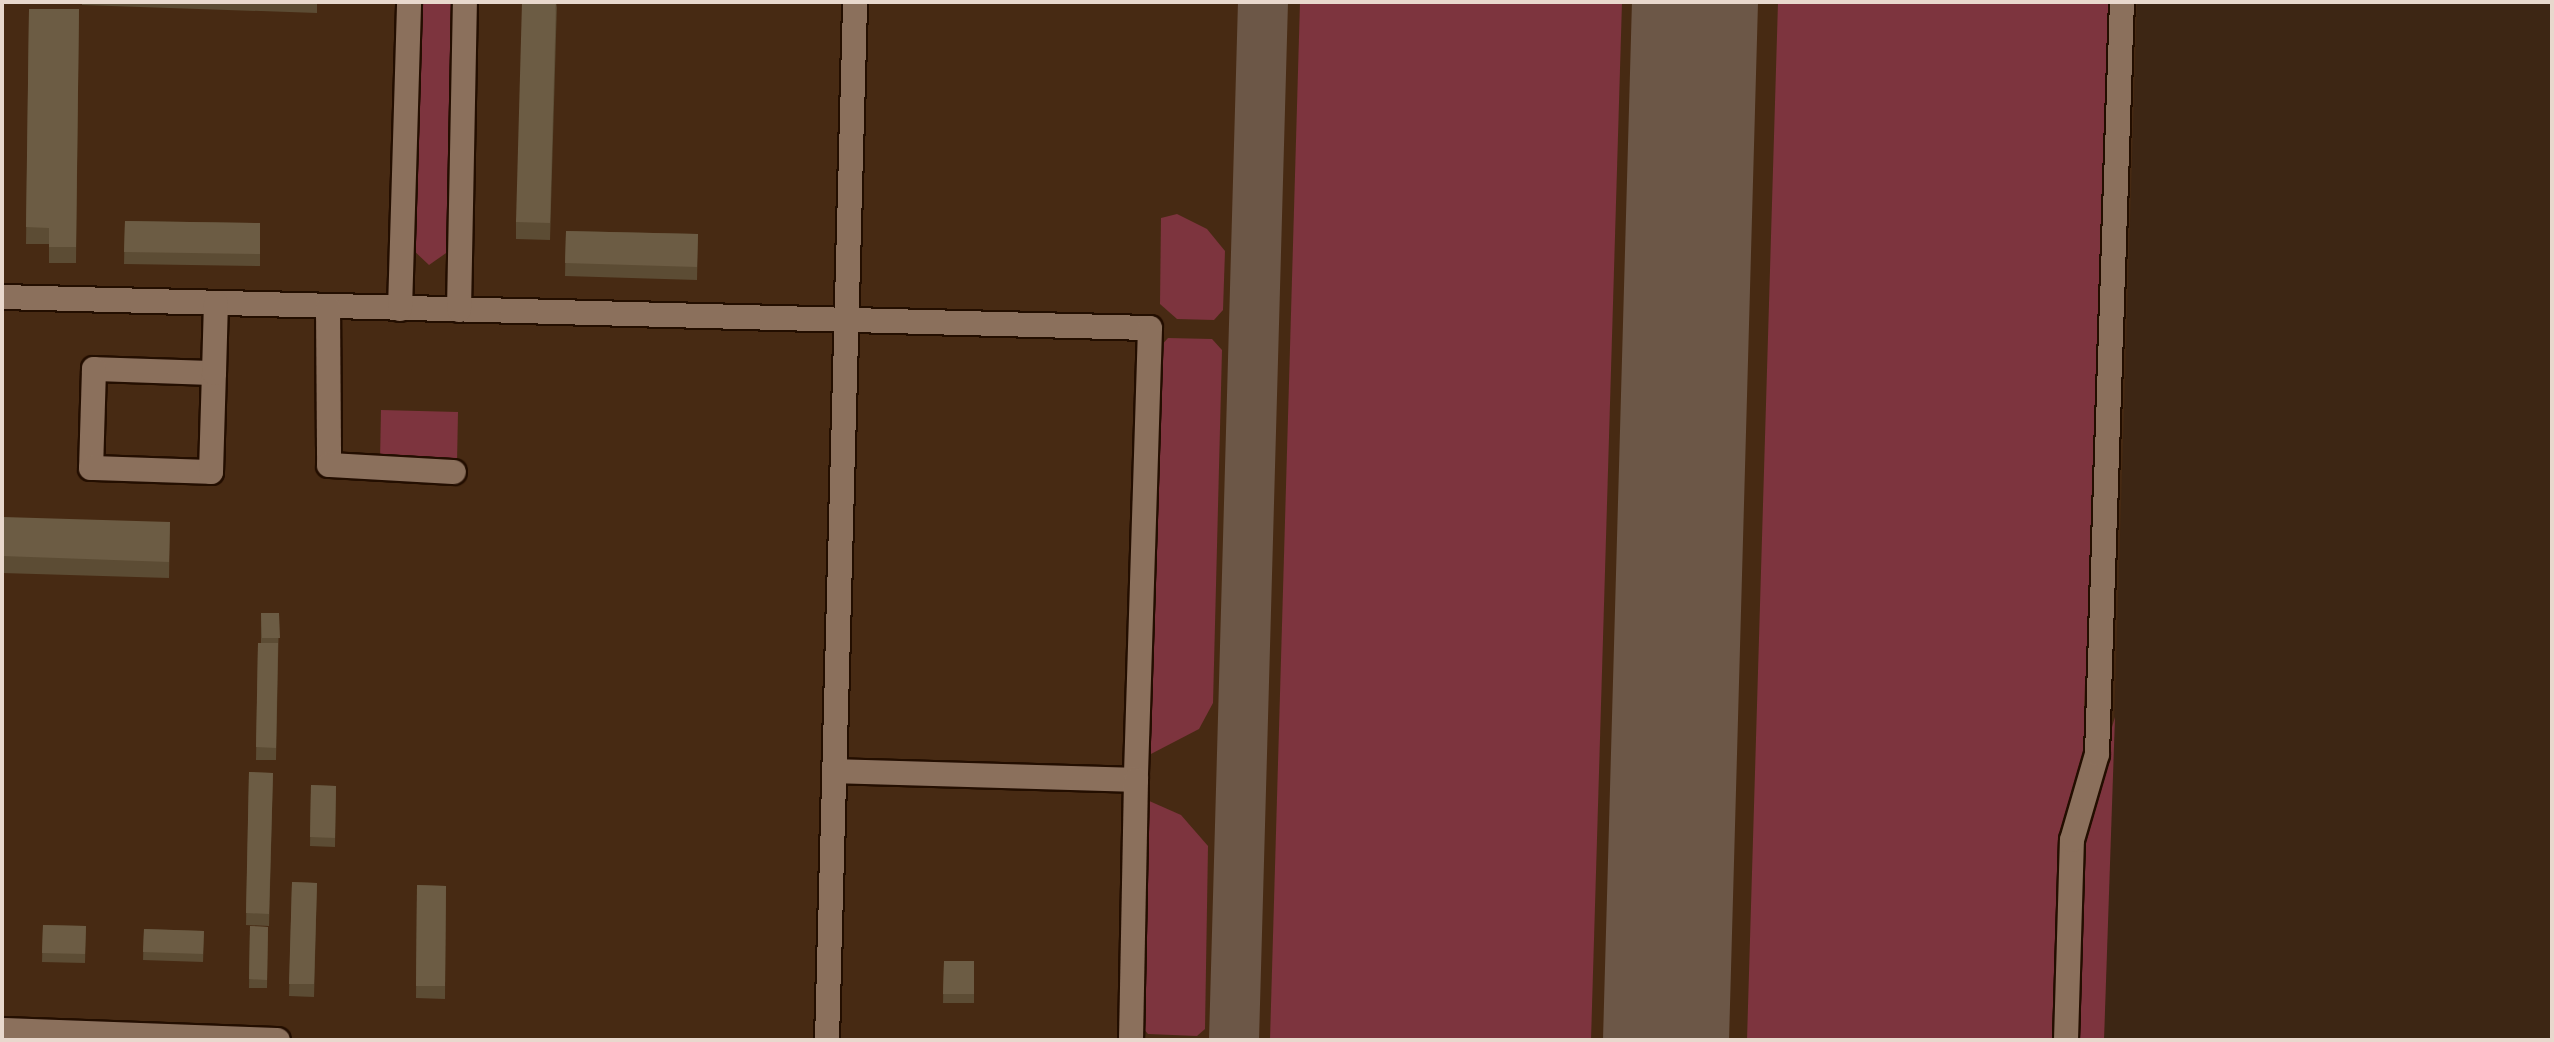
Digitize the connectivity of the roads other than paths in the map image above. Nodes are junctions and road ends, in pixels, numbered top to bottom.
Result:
1 (409, 2) edge
2 (465, 2) edge
3 (855, 2) edge
4 (2122, 2) edge
5 (2, 297) edge
6 (216, 303) junction
7 (328, 307) junction
8 (400, 309) junction
9 (459, 310) junction
10 (845, 320) junction
11 (214, 373) junction
12 (454, 472) dead end
13 (834, 771) junction
14 (1136, 780) junction
15 (2, 1030) edge
16 (104, 1037) edge
17 (278, 1040) edge
18 (827, 1040) edge
19 (1131, 1040) edge
20 (2066, 1040) edge

1 - 8 lane
2 - 9 lane
3 - 10 lane
4 - 20 lane
5 - 6 lane
6 - 7 lane
6 - 11 lane
7 - 8 lane
7 - 12 lane
8 - 9 lane
9 - 10 lane
10 - 13 lane
10 - 14 lane
11 - 11 lane
13 - 14 lane
13 - 18 lane
14 - 19 lane
15 - 16 lane
16 - 17 lane

